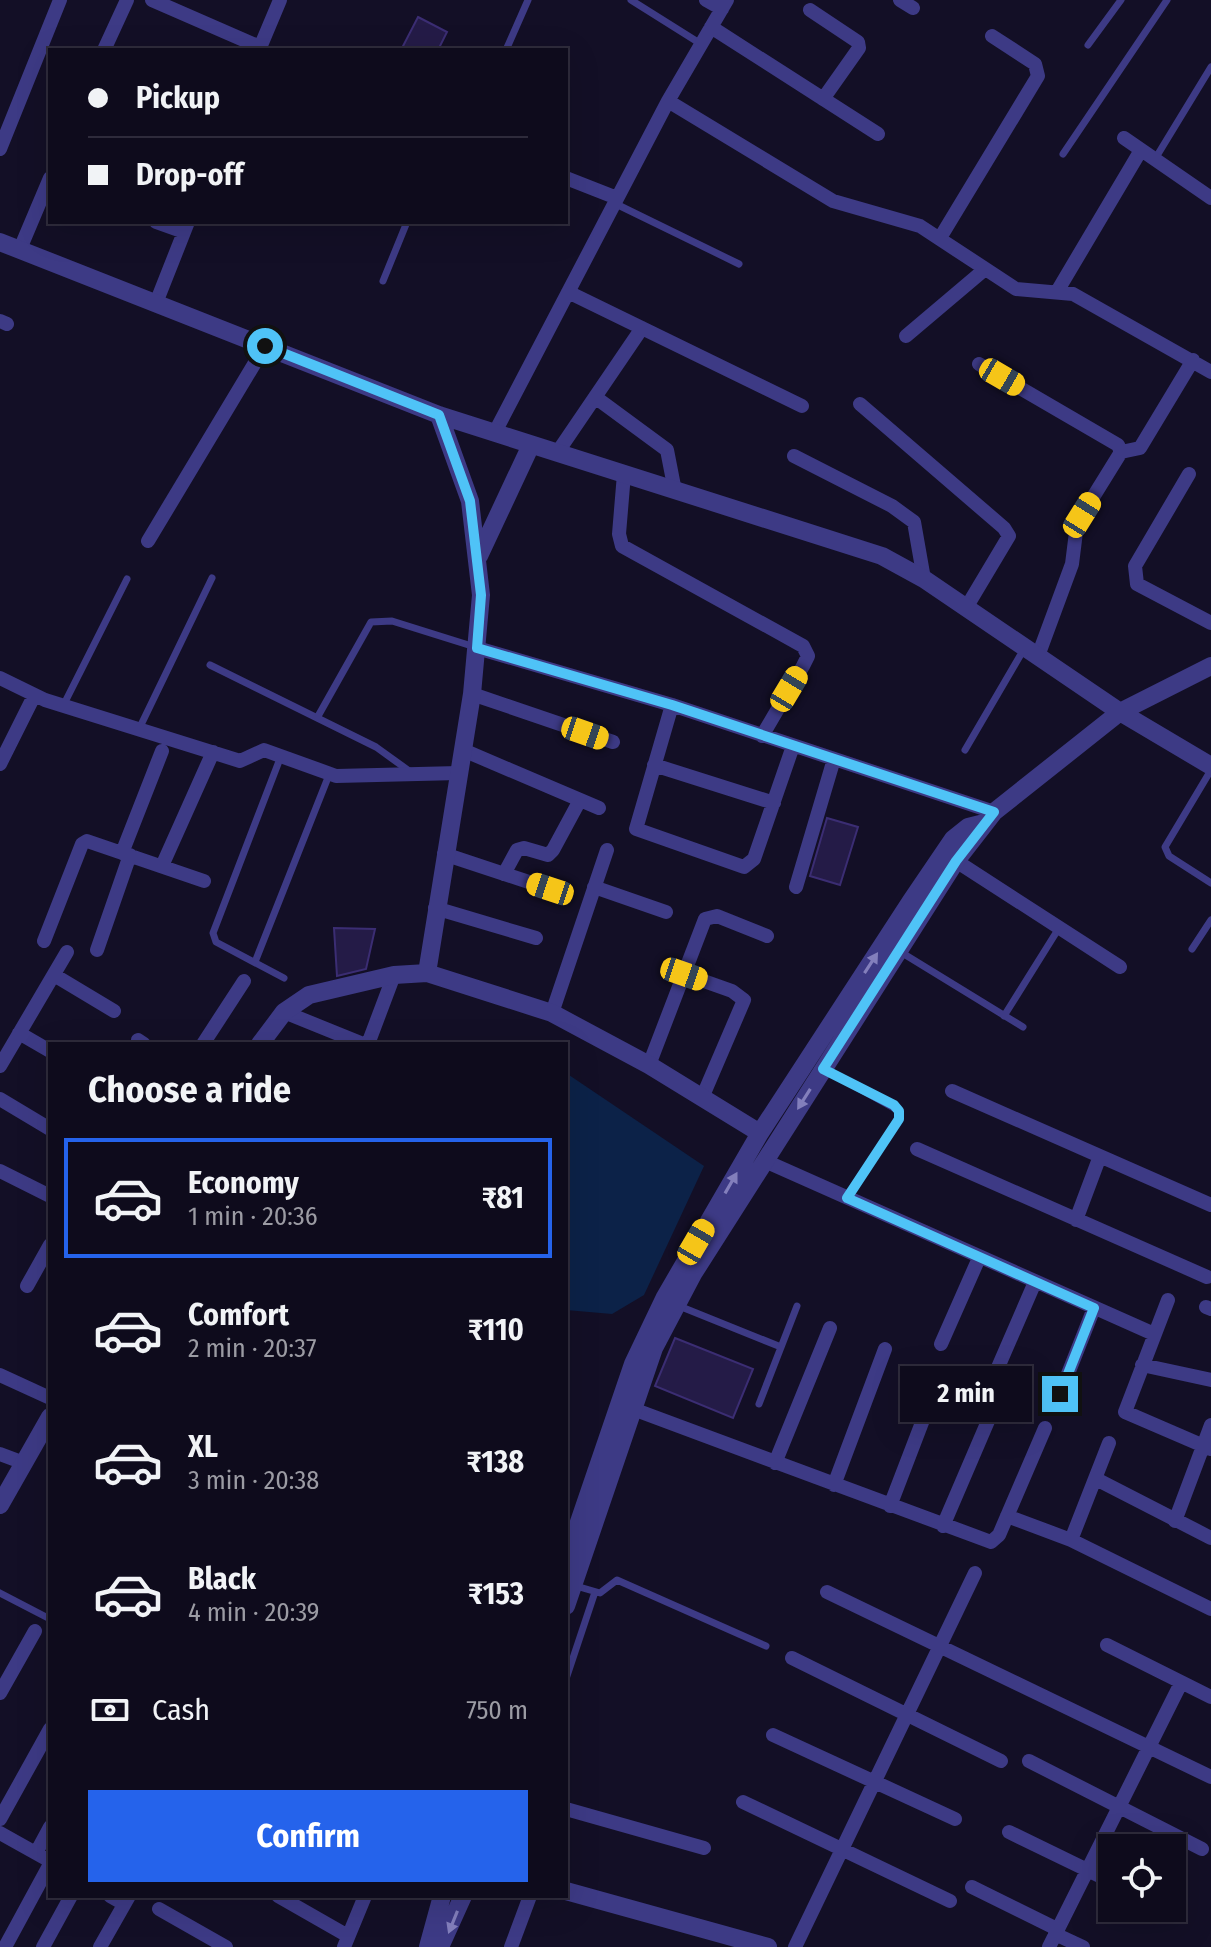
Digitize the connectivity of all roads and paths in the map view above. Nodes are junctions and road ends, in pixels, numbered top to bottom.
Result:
1 (60, 0) edge
2 (127, 0) edge
3 (152, 0) edge
4 (280, 0) edge
5 (528, 0) edge
6 (631, 0) edge
7 (706, 0) edge
8 (1121, 0) edge
9 (1167, 0) edge
10 (724, 4) edge
11 (810, 10) dead end
12 (711, 27) junction
13 (992, 36) dead end
14 (701, 44) junction
15 (1088, 45) dead end
16 (105, 48) edge
17 (259, 48) edge
18 (507, 48) edge
19 (1211, 67) edge
20 (823, 99) junction
21 (668, 101) junction
22 (878, 134) dead end
23 (1124, 138) dead end
24 (0, 149) edge
25 (1141, 150) junction
26 (1063, 154) dead end
27 (1155, 159) junction
28 (568, 179) edge
29 (48, 183) edge
30 (1211, 198) edge
31 (616, 201) junction
32 (406, 224) edge
33 (186, 227) edge
34 (940, 238) junction
35 (0, 242) edge
36 (20, 249) junction
37 (739, 264) dead end
38 (984, 270) junction
39 (383, 281) dead end
40 (1058, 290) junction
41 (568, 292) junction
42 (156, 303) junction
43 (642, 328) junction
44 (906, 336) dead end
45 (265, 346) junction
46 (1193, 360) junction
47 (979, 364) dead end
48 (1211, 372) edge
49 (595, 397) junction
50 (860, 404) dead end
51 (802, 406) dead end
52 (439, 415) junction
53 (494, 434) junction
54 (531, 445) junction
55 (1121, 452) junction
56 (557, 453) junction
57 (794, 456) dead end
58 (624, 474) junction
59 (1189, 474) dead end
60 (675, 491) junction
61 (148, 541) dead end
62 (479, 556) junction
63 (212, 578) dead end
64 (127, 579) dead end
65 (924, 579) junction
66 (966, 608) junction
67 (1211, 623) edge
68 (477, 648) junction
69 (1031, 652) junction
70 (210, 665) dead end
71 (1211, 666) edge
72 (0, 678) edge
73 (472, 694) junction
74 (34, 696) junction
75 (672, 705) junction
76 (63, 706) junction
77 (1120, 712) junction
78 (317, 718) junction
79 (139, 729) junction
80 (762, 736) junction
81 (613, 742) dead end
82 (793, 746) junction
83 (463, 750) junction
84 (965, 750) dead end
85 (162, 751) dead end
86 (213, 752) junction
87 (281, 756) junction
88 (834, 759) junction
89 (0, 764) edge
90 (654, 765) junction
91 (1211, 768) edge
92 (459, 773) junction
93 (413, 774) junction
94 (329, 775) junction
95 (580, 800) junction
96 (774, 803) junction
97 (599, 808) dead end
98 (989, 817) junction
99 (607, 850) dead end
100 (126, 854) junction
101 (444, 854) junction
102 (956, 861) junction
103 (162, 866) junction
104 (504, 874) junction
105 (204, 881) dead end
106 (1211, 883) edge
107 (594, 887) junction
108 (796, 887) dead end
109 (550, 889) dead end
110 (435, 908) junction
111 (666, 912) dead end
112 (1211, 920) edge
113 (1059, 928) junction
114 (767, 936) dead end
115 (536, 938) dead end
116 (44, 941) dead end
117 (1192, 949) dead end
118 (97, 950) dead end
119 (899, 951) junction
120 (67, 952) dead end
121 (255, 962) junction
122 (1120, 967) dead end
123 (427, 973) junction
124 (684, 974) junction
125 (54, 975) junction
126 (394, 975) junction
127 (284, 978) dead end
128 (244, 981) dead end
129 (114, 1011) dead end
130 (284, 1012) junction
131 (552, 1013) junction
132 (1004, 1016) junction
133 (1023, 1027) dead end
134 (19, 1033) junction
135 (204, 1042) edge
136 (262, 1042) edge
137 (360, 1042) edge
138 (366, 1042) edge
139 (48, 1050) edge
140 (649, 1065) junction
141 (0, 1066) edge
142 (823, 1069) junction
143 (952, 1091) dead end
144 (702, 1098) junction
145 (0, 1099) edge
146 (48, 1128) edge
147 (760, 1133) junction
148 (917, 1149) dead end
149 (1100, 1156) junction
150 (765, 1161) junction
151 (0, 1171) edge
152 (48, 1195) edge
153 (847, 1198) junction
154 (1211, 1205) edge
155 (1074, 1219) junction
156 (48, 1249) edge
157 (979, 1258) junction
158 (1207, 1277) dead end
159 (1035, 1282) junction
160 (27, 1286) dead end
161 (1168, 1300) dead end
162 (676, 1305) junction
163 (797, 1306) dead end
164 (1094, 1308) junction
165 (830, 1328) dead end
166 (1154, 1334) junction
167 (941, 1344) dead end
168 (781, 1347) junction
169 (885, 1349) dead end
170 (1142, 1365) junction
171 (996, 1372) dead end
172 (0, 1375) edge
173 (1211, 1380) edge
174 (936, 1386) dead end
175 (1060, 1394) dead end
176 (48, 1397) edge
177 (997, 1400) dead end
178 (759, 1404) dead end
179 (633, 1409) junction
180 (48, 1421) edge
181 (1211, 1425) edge
182 (1045, 1428) dead end
183 (1109, 1443) dead end
184 (1207, 1448) edge
185 (0, 1454) edge
186 (24, 1463) junction
187 (775, 1463) junction
188 (1096, 1479) junction
189 (834, 1485) junction
190 (0, 1505) edge
191 (890, 1506) junction
192 (1007, 1516) junction
193 (1175, 1521) junction
194 (943, 1526) junction
195 (1211, 1538) edge
196 (1071, 1540) junction
197 (568, 1554) edge
198 (975, 1573) dead end
199 (573, 1585) junction
200 (595, 1592) junction
201 (827, 1592) dead end
202 (0, 1593) edge
203 (568, 1600) edge
204 (1211, 1609) edge
205 (48, 1618) edge
206 (35, 1631) dead end
207 (1107, 1645) dead end
208 (766, 1646) dead end
209 (939, 1647) junction
210 (792, 1658) dead end
211 (568, 1673) edge
212 (1181, 1683) junction
213 (0, 1693) edge
214 (1211, 1697) edge
215 (905, 1715) junction
216 (48, 1733) edge
217 (773, 1735) dead end
218 (1150, 1744) junction
219 (1001, 1761) dead end
220 (1029, 1761) dead end
221 (1211, 1777) edge
222 (874, 1782) junction
223 (743, 1802) dead end
224 (1119, 1807) junction
225 (568, 1810) edge
226 (0, 1819) edge
227 (955, 1819) dead end
228 (48, 1831) edge
229 (1009, 1832) dead end
230 (0, 1833) edge
231 (704, 1848) dead end
232 (1202, 1849) dead end
233 (841, 1850) junction
234 (36, 1853) junction
235 (48, 1862) edge
236 (48, 1867) edge
237 (1088, 1869) junction
238 (1098, 1874) edge
239 (972, 1887) dead end
240 (568, 1892) edge
241 (70, 1898) edge
242 (281, 1898) edge
243 (364, 1898) edge
244 (441, 1898) edge
245 (462, 1898) edge
246 (529, 1898) edge
247 (126, 1900) edge
248 (950, 1901) dead end
249 (159, 1909) dead end
250 (1054, 1937) edge
251 (346, 1942) edge
252 (5, 1947) edge
253 (43, 1947) edge
254 (100, 1947) edge
255 (226, 1947) edge
256 (428, 1947) edge
257 (440, 1947) edge
258 (511, 1947) edge
259 (768, 1947) edge
260 (795, 1947) edge
261 (1083, 1947) edge

1 - 24 street
2 - 16 street
3 - 17 street
4 - 17 street
5 - 18 lane
6 - 14 lane
7 - 10 street
8 - 15 lane
9 - 26 lane
10 - 12 street
11 - 20 street
12 - 14 street
12 - 20 street
13 - 34 street
14 - 21 street
19 - 27 lane
20 - 22 street
21 - 31 street
21 - 34 street
23 - 25 street
25 - 27 street
25 - 40 street
27 - 30 street
28 - 31 street
29 - 36 street
31 - 37 lane
31 - 41 street
32 - 39 lane
33 - 42 street
34 - 38 street
35 - 36 street
36 - 42 street
38 - 40 street
38 - 44 street
40 - 46 street
41 - 43 street
41 - 53 street
42 - 45 street
43 - 49 street
43 - 51 street
45 - 52 street
45 - 61 street
46 - 48 street
46 - 55 street
47 - 55 street
49 - 56 street
49 - 60 street
50 - 66 street
52 - 53 street
52 - 62 street
53 - 54 street
54 - 56 street
54 - 62 street
55 - 69 street
56 - 58 street
57 - 65 street
58 - 60 street
58 - 80 street
59 - 67 street
60 - 65 street
62 - 68 street
63 - 79 lane
64 - 76 lane
65 - 66 street
66 - 69 street
68 - 73 street
68 - 75 street
68 - 78 lane
69 - 77 street
69 - 84 lane
70 - 78 lane
71 - 77 street
72 - 74 street
73 - 81 street
73 - 83 street
74 - 76 street
74 - 89 street
75 - 80 street
75 - 90 street
76 - 79 street
77 - 91 street
77 - 98 street
78 - 93 lane
79 - 86 street
80 - 82 street
82 - 88 street
82 - 96 street
83 - 92 street
83 - 95 street
85 - 100 street
86 - 87 street
86 - 103 street
87 - 94 street
87 - 121 lane
88 - 98 street
88 - 108 street
90 - 96 street
90 - 96 street
91 - 106 lane
92 - 93 street
92 - 101 street
93 - 94 street
94 - 121 lane
95 - 97 street
95 - 104 street
98 - 102 street
147 -> 98 street
99 - 107 street
100 - 103 street
100 - 116 street
100 - 118 street
101 - 104 street
101 - 110 street
102 - 113 street
102 - 119 street
103 - 105 street
104 - 109 street
107 - 111 street
107 - 131 street
110 - 115 street
110 - 123 street
112 - 117 lane
113 - 122 street
113 - 132 lane
114 - 124 street
119 - 132 lane
119 - 142 street
120 - 125 street
121 - 127 lane
123 - 126 street
123 - 131 street
124 - 140 street
124 - 144 street
125 - 129 street
125 - 134 street
126 - 130 street
126 - 138 street
128 - 135 street
130 - 136 street
130 - 137 street
131 - 140 street
132 - 133 lane
134 - 139 street
134 - 141 street
140 - 144 street
142 -> 150 street
142 - 153 lane
143 - 149 street
144 - 147 street
145 - 146 street
197 -> 147 street
148 - 155 street
149 - 154 street
149 - 155 street
150 - 153 street
150 - 162 street
151 - 152 street
153 - 157 street
155 - 158 street
156 - 160 street
157 - 159 street
157 - 167 street
159 - 164 street
159 - 171 street
161 - 166 street
162 - 168 lane
162 - 179 street
163 - 168 lane
164 - 166 street
164 - 175 street
165 - 187 street
166 - 170 street
168 - 178 lane
169 - 189 street
170 - 173 street
170 - 184 street
172 - 176 street
174 - 191 street
177 - 194 street
179 - 187 street
179 - 199 street
180 - 186 street
181 - 184 street
182 - 192 street
183 - 188 street
184 - 193 street
185 - 186 street
186 - 190 street
187 - 189 street
188 - 193 street
188 - 196 street
189 - 191 street
191 - 194 street
192 - 194 street
192 - 196 street
193 - 195 street
196 - 204 street
198 - 209 street
199 - 200 lane
199 - 203 street
200 - 208 lane
200 - 211 lane
201 - 209 street
202 - 205 lane
206 - 213 street
207 - 212 street
209 - 215 street
209 - 218 street
210 - 215 street
212 - 214 street
212 - 218 street
215 - 219 street
215 - 222 street
216 - 226 street
217 - 222 street
218 - 221 street
218 - 224 street
220 - 224 street
222 - 227 street
222 - 233 street
223 - 233 street
224 - 232 street
224 - 237 street
225 - 231 street
228 - 234 street
229 - 237 street
230 - 234 street
233 - 248 street
233 - 260 street
234 - 235 street
236 - 252 street
237 - 238 street
237 - 250 street
239 - 250 street
240 - 259 street
241 - 253 street
242 - 251 street
243 - 251 street
244 - 256 street
245 -> 257 street
246 - 258 street
247 - 254 street
249 - 255 street
250 - 261 street

